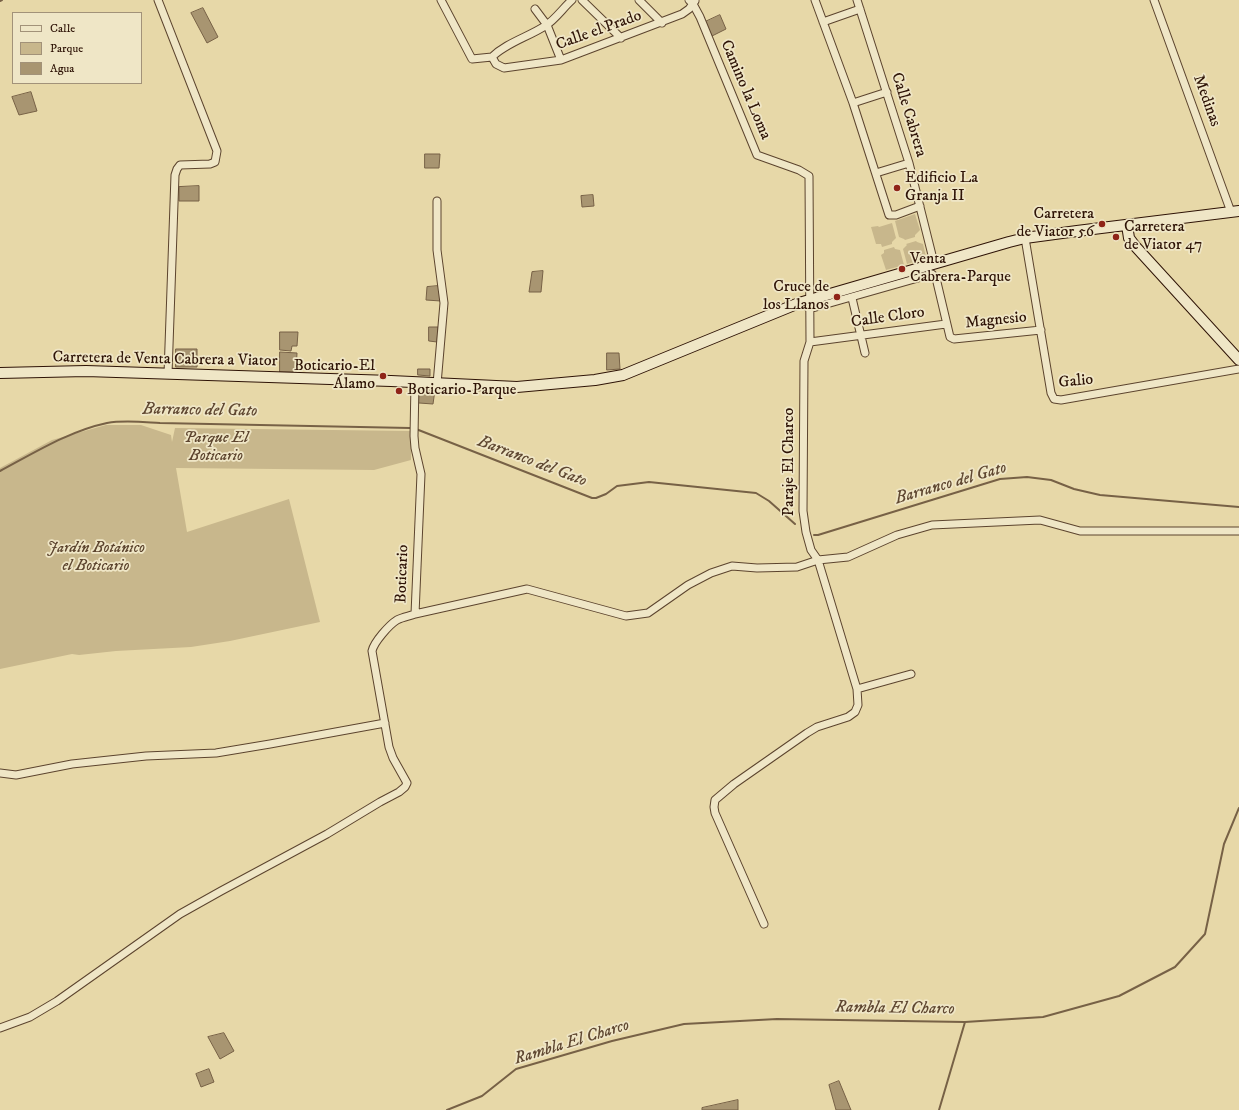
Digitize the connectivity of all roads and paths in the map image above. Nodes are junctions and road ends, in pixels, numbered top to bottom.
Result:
1 (158, 0) edge
2 (441, 0) edge
3 (572, 0) edge
4 (582, 0) edge
5 (639, 0) edge
6 (815, 0) edge
7 (856, 0) edge
8 (1154, 0) edge
9 (693, 1) edge
10 (536, 9) dead end
11 (860, 9) junction
12 (823, 22) junction
13 (662, 23) junction
14 (547, 25) junction
15 (621, 38) junction
16 (492, 57) junction
17 (561, 60) junction
18 (887, 92) junction
19 (853, 103) junction
20 (908, 162) junction
21 (876, 174) junction
22 (437, 201) dead end
23 (920, 206) junction
24 (1235, 211) edge
25 (1127, 225) junction
26 (1025, 238) junction
27 (934, 263) junction
28 (852, 298) junction
29 (810, 304) junction
30 (946, 324) junction
31 (1041, 330) junction
32 (861, 336) junction
33 (810, 342) junction
34 (865, 353) dead end
35 (1239, 360) edge
36 (1239, 369) edge
37 (0, 373) edge
38 (168, 374) junction
39 (415, 382) junction
40 (437, 384) junction
41 (1239, 531) edge
42 (818, 560) junction
43 (415, 614) junction
44 (912, 674) dead end
45 (857, 689) junction
46 (385, 723) junction
47 (0, 774) edge
48 (764, 924) dead end
49 (0, 1028) edge

1 - 38 street
2 - 16 street
3 - 14 street
4 - 15 street
5 - 13 street
6 - 12 street
7 - 11 street, Calle Cabrera
8 - 24 street, Medinas
9 - 13 street, Calle el Prado
9 - 29 street, Camino la Loma
10 - 14 street
11 - 12 street
11 - 18 street, Calle Cabrera
12 - 19 street
13 - 15 street, Calle el Prado
14 - 16 street
14 - 17 street
15 - 17 street, Calle el Prado
16 - 17 street, Calle el Prado
18 - 19 street
18 - 20 street, Calle Cabrera
19 - 21 street
20 - 21 street
20 - 23 street, Calle Cabrera
21 - 23 street
22 - 40 street
23 - 27 street, Calle Cabrera
24 - 25 street, Carretera de Venta Cabrera a Viator
25 - 26 street, Carretera de Venta Cabrera a Viator
25 - 35 street
26 - 27 street, Carretera de Venta Cabrera a Viator
26 - 31 street, Galio
27 - 29 street, Carretera de Venta Cabrera a Viator
28 - 29 street
28 - 30 street
28 - 32 street
29 - 33 street, Paraje El Charco
29 - 40 street, Carretera de Venta Cabrera a Viator
30 - 31 street, Magnesio
30 - 32 street, Calle Cloro
31 - 36 street, Galio
32 - 33 street, Calle Cloro
32 - 34 street
33 - 42 street, Paraje El Charco
37 - 38 street, Carretera de Venta Cabrera a Viator
38 - 39 street, Carretera de Venta Cabrera a Viator
39 - 40 street, Carretera de Venta Cabrera a Viator
39 - 43 street, Boticario
41 - 42 street
42 - 43 street
42 - 45 street, Paraje El Charco
43 - 46 street, Boticario
44 - 45 street
45 - 48 street, Paraje El Charco
46 - 47 street
46 - 49 street, Boticario

